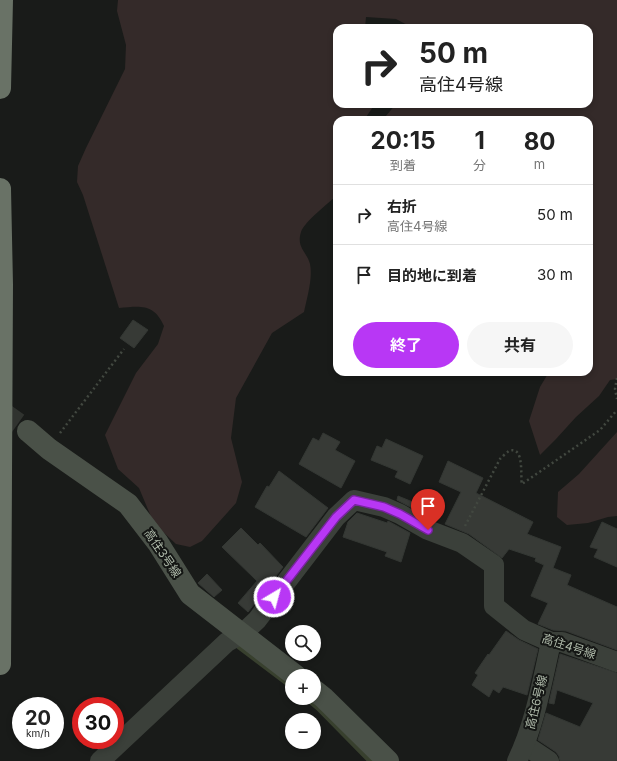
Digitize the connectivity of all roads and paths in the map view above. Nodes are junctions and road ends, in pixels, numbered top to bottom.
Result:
1 (2, 0) edge
2 (0, 88) edge
3 (0, 189) edge
4 (124, 349) dead end
5 (617, 378) edge
6 (617, 399) edge
7 (617, 410) edge
8 (28, 431) tunnel mouth
9 (49, 449) junction
10 (458, 541) junction
11 (242, 634) junction
12 (0, 640) edge
13 (551, 642) junction
14 (617, 662) edge
15 (0, 664) edge
16 (287, 669) edge
17 (321, 696) edge
18 (521, 753) edge
19 (100, 761) edge
20 (388, 761) edge
21 (549, 761) edge

1 - 2 highway
3 - 12 highway
4 - 9 path
5 - 6 path
7 - 10 path
8 - 9 street, 高住3号線
9 - 11 street, 高住3号線
10 - 11 street, 高住4号線
10 - 13 street, 高住4号線
11 - 16 street, 高住3号線
11 - 19 street
12 - 15 highway
13 - 14 street, 高住4号線
13 - 18 street, 高住6号線
17 - 20 street
18 - 21 street

